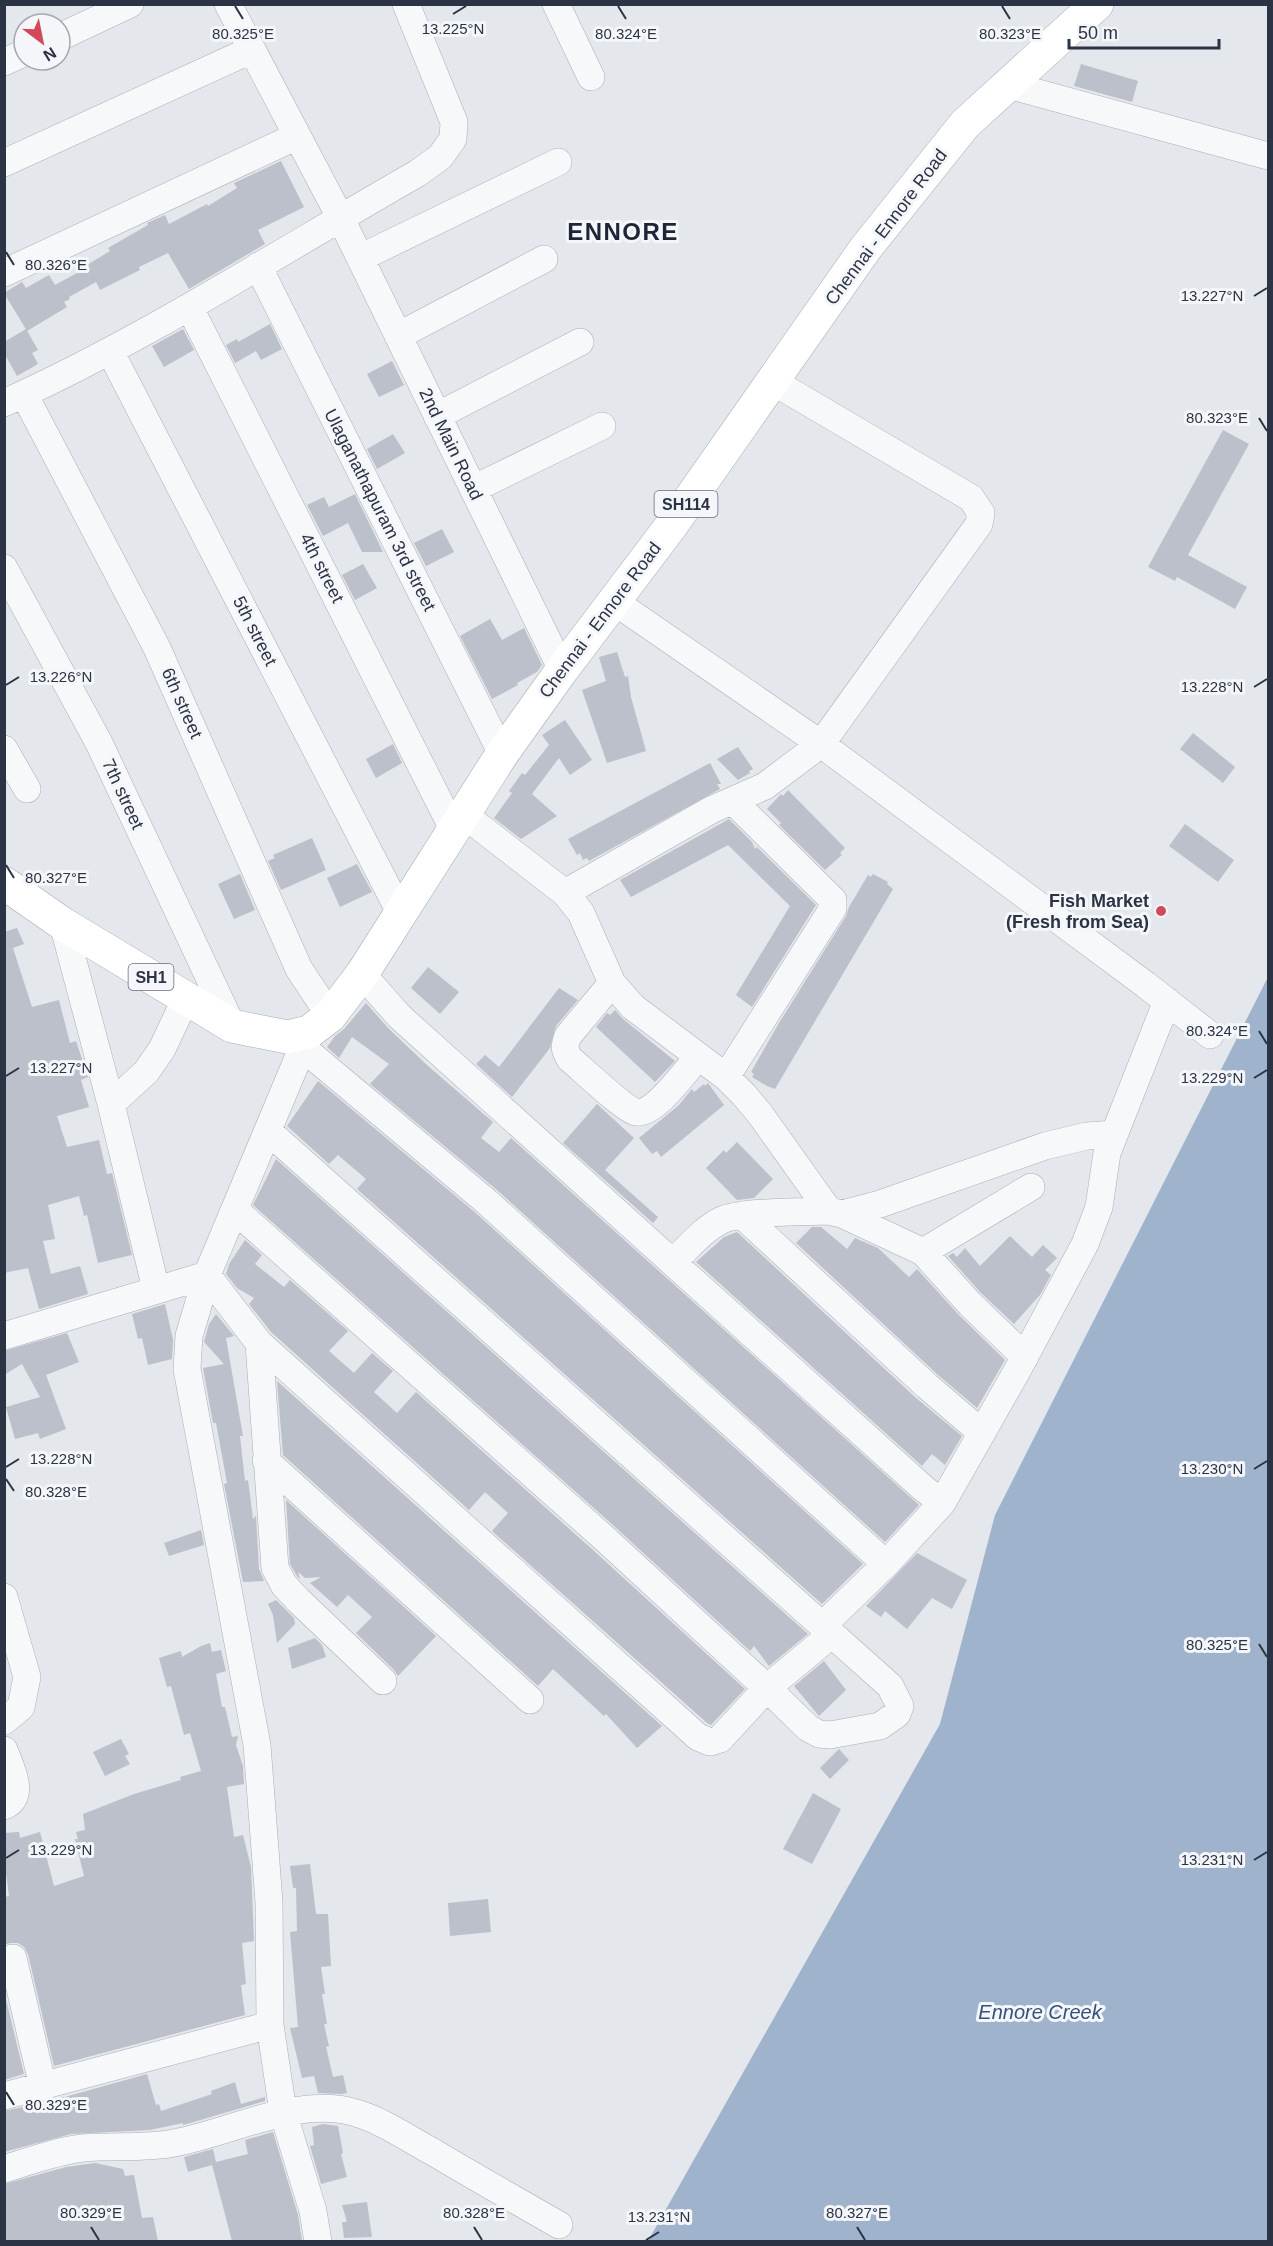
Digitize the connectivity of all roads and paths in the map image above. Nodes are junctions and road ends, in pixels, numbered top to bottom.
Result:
1 (130, 4) edge
2 (228, 4) edge
3 (406, 4) edge
4 (556, 4) edge
5 (1097, 4) edge
6 (72, 31) edge
7 (251, 50) junction
8 (591, 76) dead end
9 (1009, 85) junction
10 (297, 136) junction
11 (1269, 156) edge
12 (558, 162) dead end
13 (4, 163) edge
14 (340, 217) junction
15 (360, 258) junction
16 (544, 259) dead end
17 (258, 266) junction
18 (4, 273) edge
19 (190, 308) junction
20 (398, 336) junction
21 (580, 342) dead end
22 (110, 351) junction
23 (772, 381) junction
24 (14, 398) edge
25 (438, 416) junction
26 (602, 426) dead end
27 (473, 489) junction
28 (4, 568) edge
29 (615, 602) junction
30 (562, 670) junction
31 (821, 744) junction
32 (4, 749) edge
33 (502, 754) junction
34 (27, 789) dead end
35 (733, 801) junction
36 (458, 822) junction
37 (9, 893) edge
38 (565, 893) junction
39 (400, 912) junction
40 (63, 924) junction
41 (362, 974) junction
42 (612, 983) junction
43 (186, 998) junction
44 (1167, 1001) junction
45 (232, 1026) junction
46 (314, 1032) junction
47 (1210, 1035) dead end
48 (698, 1057) junction
49 (726, 1077) junction
50 (111, 1104) junction
51 (268, 1131) junction
52 (1114, 1134) junction
53 (1031, 1187) dead end
54 (235, 1210) junction
55 (835, 1213) junction
56 (742, 1215) junction
57 (923, 1252) junction
58 (673, 1262) junction
59 (207, 1275) junction
60 (156, 1289) junction
61 (4, 1336) edge
62 (259, 1343) junction
63 (1025, 1357) junction
64 (982, 1433) junction
65 (266, 1461) junction
66 (942, 1503) junction
67 (886, 1564) junction
68 (7, 1611) edge
69 (827, 1630) junction
70 (15, 1668) edge
71 (383, 1681) dead end
72 (767, 1688) junction
73 (530, 1700) dead end
74 (4, 1721) edge
75 (4, 1750) edge
76 (4, 1806) edge
77 (13, 1958) dead end
78 (270, 2025) junction
79 (43, 2086) junction
80 (4, 2096) edge
81 (283, 2112) junction
82 (4, 2169) edge
83 (559, 2225) dead end
84 (318, 2241) edge

1 - 6 street
2 - 7 street, 2nd Main Road
3 - 14 street
4 - 8 street
5 - 9 main road, Chennai - Ennore Road / SH114
7 - 10 street, 2nd Main Road
7 - 13 street
9 - 11 street
9 - 23 main road, Chennai - Ennore Road / SH114
10 - 14 street, 2nd Main Road
10 - 18 street
12 - 15 street
14 - 15 street, 2nd Main Road
14 - 17 street
15 - 20 street, 2nd Main Road
16 - 20 street
17 - 19 street
17 - 33 street, Ulaganathapuram 3rd street
19 - 22 street
19 - 36 street, 4th street
20 - 25 street, 2nd Main Road
21 - 25 street
22 - 24 street
22 - 39 street, 5th street
23 - 29 main road, Chennai - Ennore Road / SH114
23 - 31 street
24 - 46 street, 6th street
25 - 27 street, 2nd Main Road
26 - 27 street
27 - 30 street, 2nd Main Road
28 - 45 street, 7th street
29 - 30 main road, Chennai - Ennore Road / SH114
29 - 31 street
30 - 33 main road, Chennai - Ennore Road / SH114
31 - 35 street
31 - 44 street
32 - 34 street
33 - 36 main road, Chennai - Ennore Road / SH114
35 - 38 street
35 - 49 street
36 - 38 street
36 - 39 main road, Chennai - Ennore Road / SH114
37 - 40 main road, SH1
38 - 42 street
39 - 41 main road, Chennai - Ennore Road / SH114
40 - 43 main road, SH1
40 - 50 street
41 - 46 main road, Chennai - Ennore Road / SH114
41 - 58 street
42 - 48 street
42 - 48 street
43 - 45 main road, SH1
43 - 50 street
44 - 47 street
44 - 52 street
45 - 46 main road, SH1
46 - 51 street
46 - 67 street, 6th street
48 - 49 street
49 - 55 street
50 - 60 street
51 - 54 street
51 - 69 street
52 - 55 street
52 - 63 street
53 - 57 street
54 - 59 street
54 - 72 street
55 - 56 street
55 - 57 street
56 - 58 street
56 - 64 street
57 - 63 street
58 - 66 street
59 - 60 street
59 - 62 street
59 - 78 street
60 - 61 street
62 - 65 street
62 - 72 street
63 - 64 street
64 - 66 street
65 - 71 street
65 - 73 street
66 - 67 street
67 - 69 street
68 - 70 street
69 - 72 street
69 - 72 street
70 - 74 street
75 - 76 street
77 - 79 street
78 - 79 street
78 - 81 street
79 - 80 street
81 - 82 street
81 - 83 street
81 - 84 street

